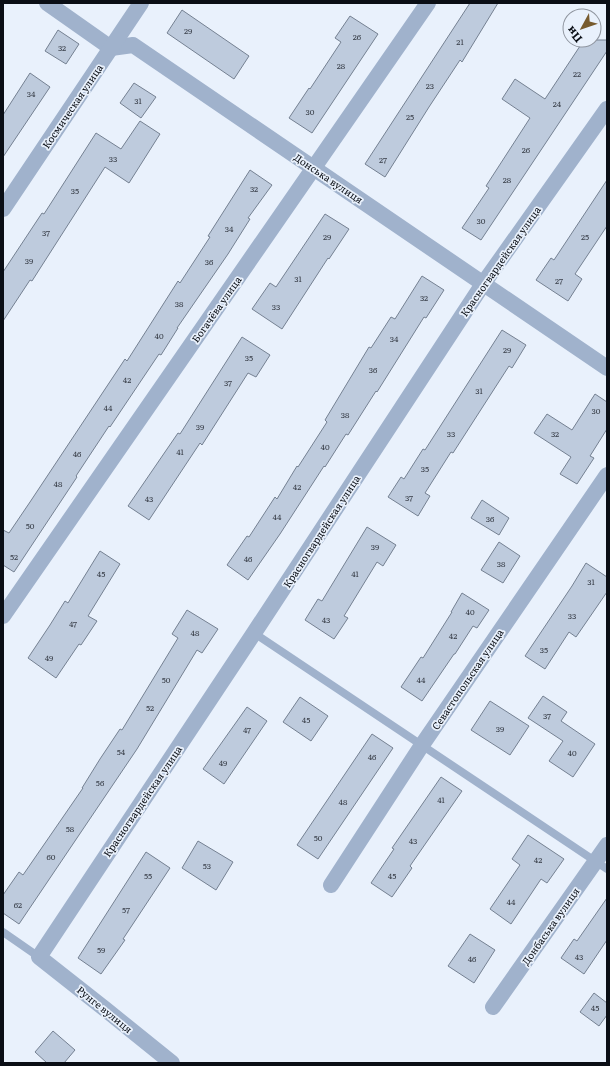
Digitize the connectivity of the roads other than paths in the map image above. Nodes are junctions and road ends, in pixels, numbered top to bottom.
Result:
1 (47, 3) edge
2 (141, 3) edge
3 (428, 3) edge
4 (111, 48) junction
5 (607, 108) edge
6 (314, 168) junction
7 (3, 210) edge
8 (483, 284) junction
9 (607, 368) edge
10 (607, 475) edge
11 (3, 616) edge
12 (254, 633) junction
13 (422, 745) junction
14 (607, 845) edge
15 (601, 865) edge
16 (331, 885) dead end
17 (3, 932) edge
18 (38, 957) junction
19 (493, 1007) dead end
20 (172, 1063) edge

1 - 4 street
2 - 4 street, Космическая улица
3 - 6 street, Богачёва улица
4 - 6 street, Донська вулиця
4 - 7 street, Космическая улица
5 - 8 street, Красногвардейская улица
6 - 8 street, Донська вулиця
6 - 11 street, Богачёва улица
8 - 9 street, Донська вулиця
8 - 12 street, Красногвардейская улица
10 - 13 street, Севастопольская улица
12 - 13 lane
12 - 18 street, Красногвардейская улица
13 - 15 lane
13 - 16 street, Севастопольская улица
14 - 15 street, Донбаська вулиця
15 - 19 street, Донбаська вулиця
17 - 18 lane
18 - 20 street, Рунге вулиця

